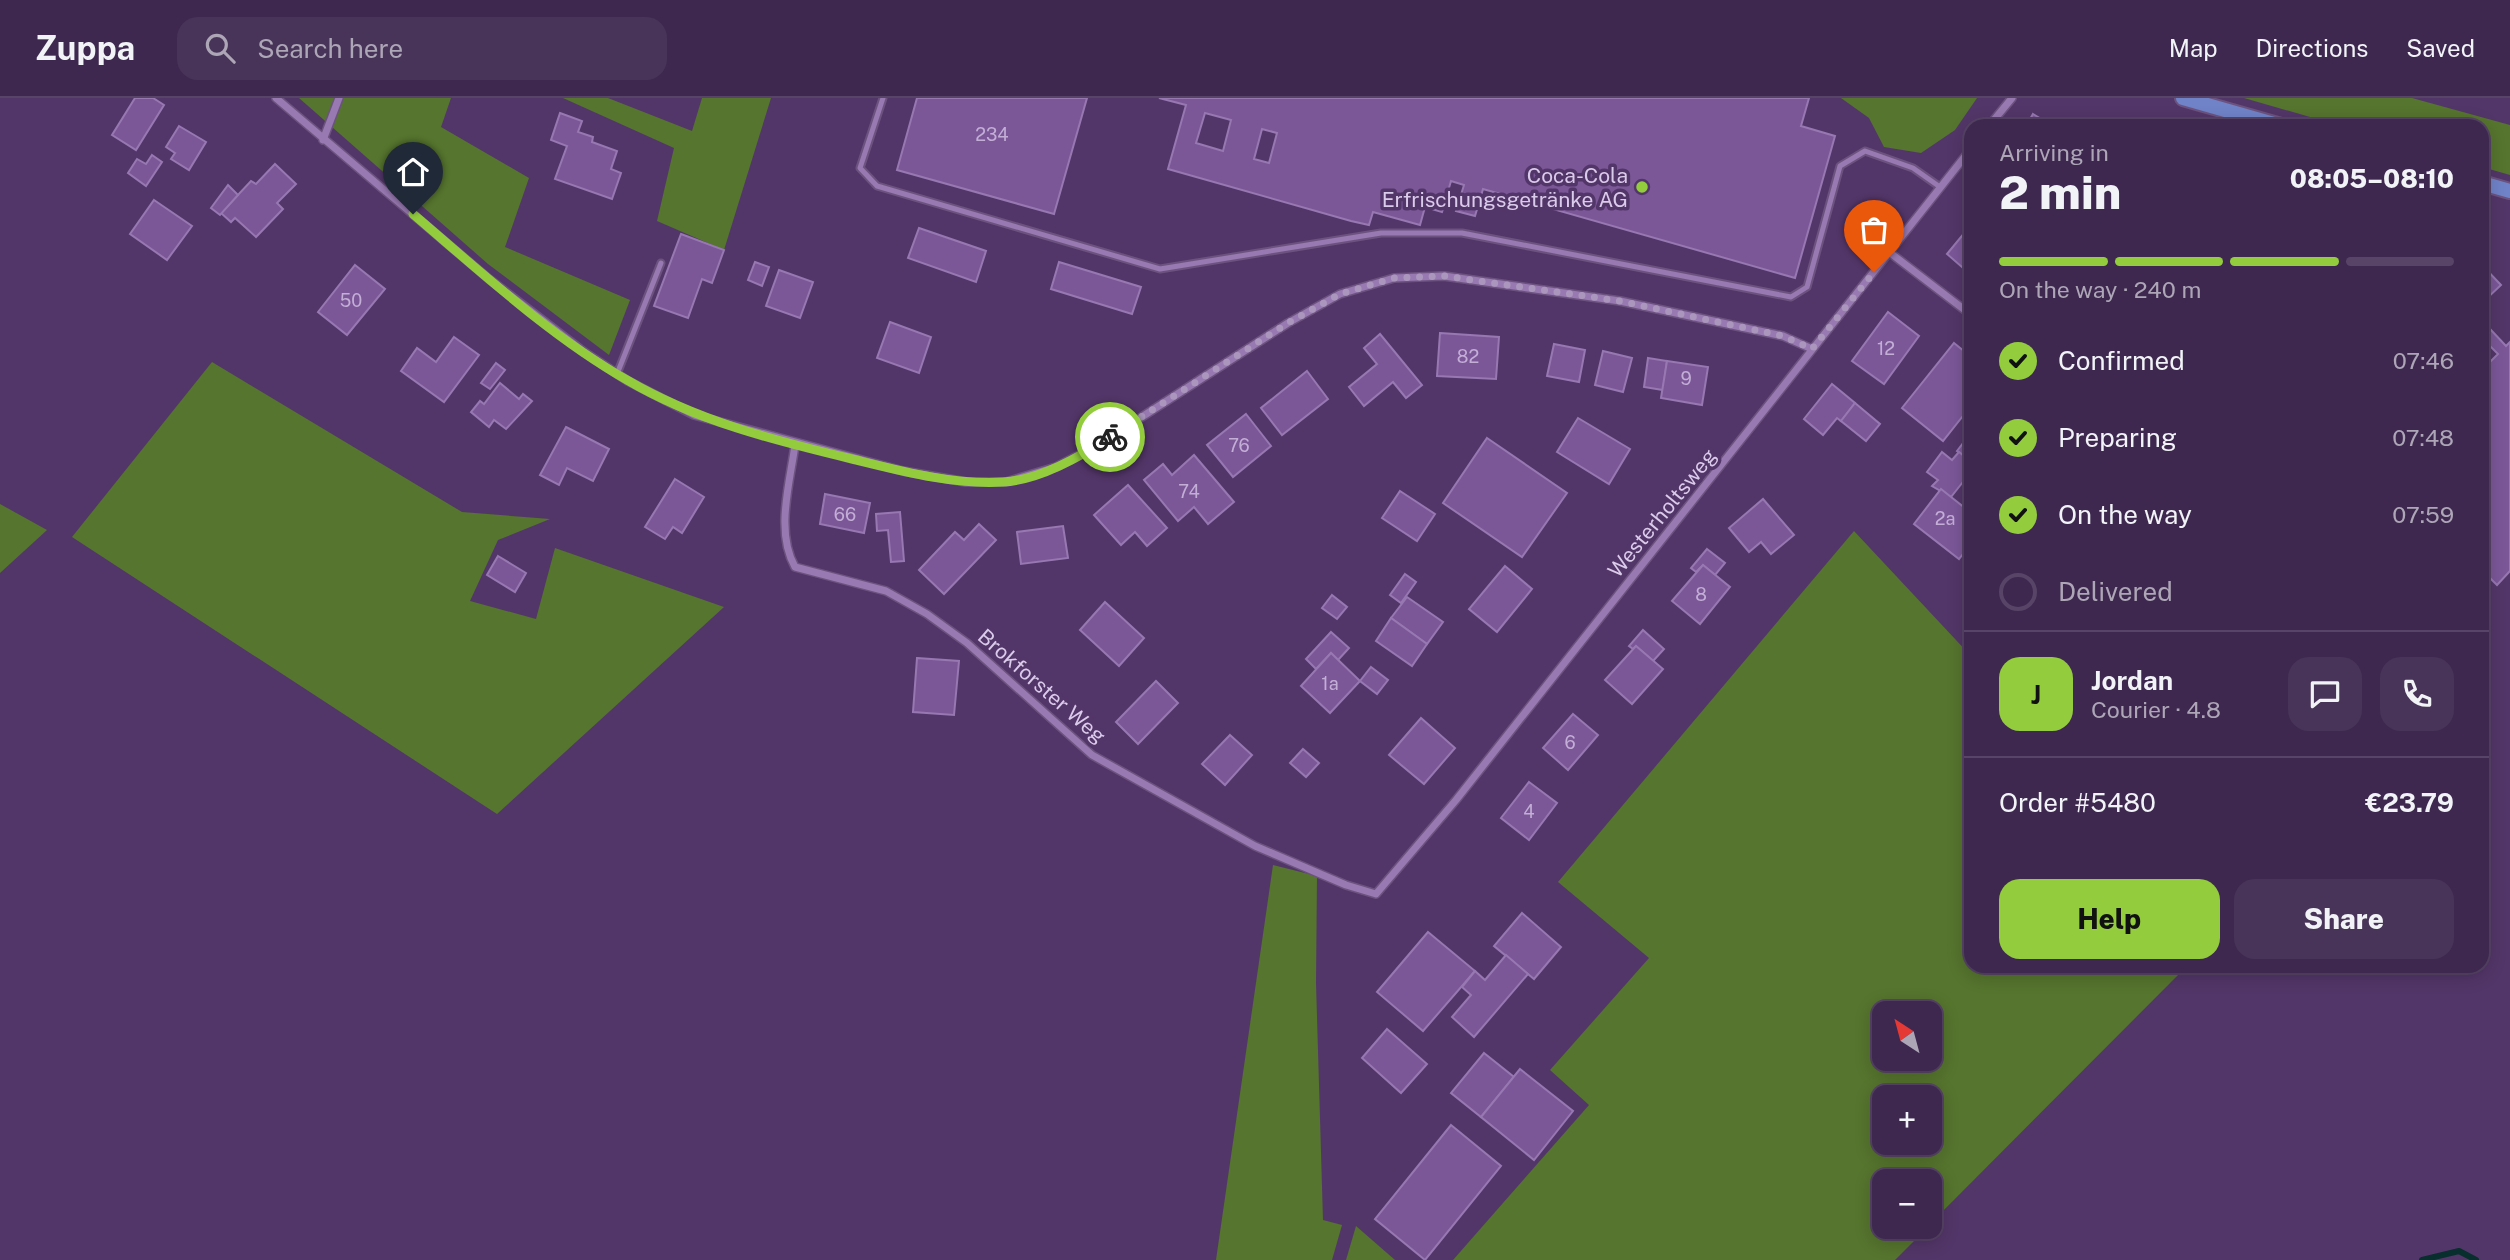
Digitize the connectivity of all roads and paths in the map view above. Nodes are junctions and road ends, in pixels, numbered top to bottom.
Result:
1 (276, 98) edge
2 (339, 98) edge
3 (883, 98) edge
4 (2012, 98) edge
5 (2183, 98) edge
6 (1996, 119) edge
7 (2256, 119) edge
8 (323, 140) junction
9 (1964, 157) edge
10 (2489, 185) edge
11 (1940, 187) junction
12 (2510, 191) edge
13 (1889, 252) junction
14 (661, 264) dead end
15 (1964, 309) edge
16 (1812, 349) junction
17 (617, 374) junction
18 (795, 445) junction
19 (1376, 894) joint

1 - 8 street
2 - 8 street
3 - 11 lane
4 - 6 street
5 - 7 street
8 - 17 street
9 - 11 street, Westerholtsweg
10 - 12 street
11 - 13 street, Westerholtsweg
13 - 15 street
13 - 16 street, Westerholtsweg
14 - 17 lane
16 - 18 street
16 - 19 street, Westerholtsweg
17 - 18 street
18 - 19 street, Brokforster Weg

